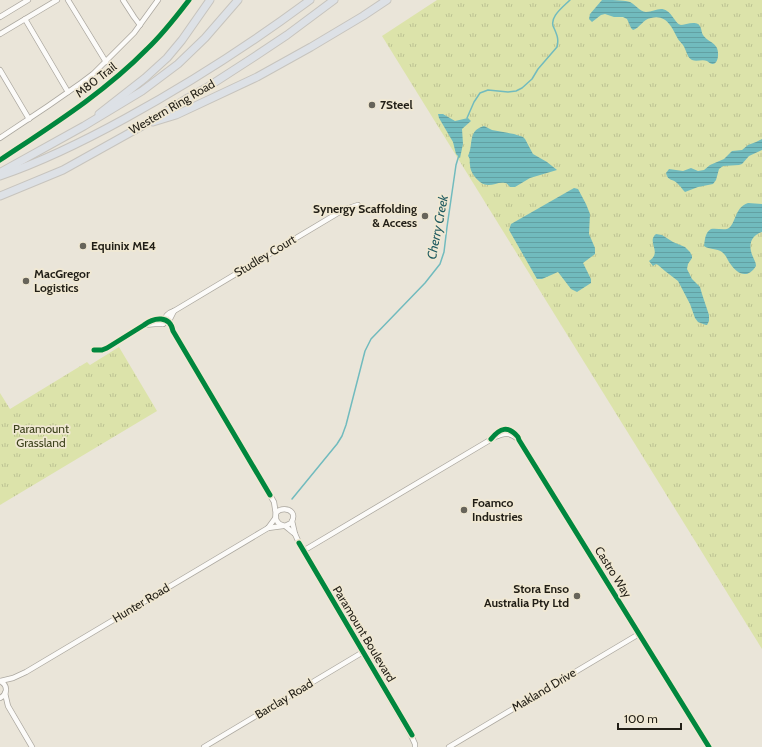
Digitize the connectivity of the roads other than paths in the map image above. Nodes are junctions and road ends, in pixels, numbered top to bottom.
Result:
1 (28, 0) edge
2 (57, 0) edge
3 (68, 0) edge
4 (123, 0) edge
5 (158, 0) edge
6 (210, 0) edge
7 (238, 0) edge
8 (310, 0) edge
9 (334, 0) edge
10 (387, 0) edge
11 (0, 16) edge
12 (25, 19) junction
13 (140, 25) junction
14 (0, 34) edge
15 (106, 62) junction
16 (0, 70) edge
17 (68, 92) junction
18 (29, 118) junction
19 (92, 121) junction
20 (142, 126) junction
21 (0, 138) edge
22 (0, 173) edge
23 (0, 176) edge
24 (0, 196) edge
25 (358, 205) dead end
26 (165, 321) junction
27 (94, 350) dead end
28 (274, 502) junction
29 (284, 509) junction
30 (276, 516) junction
31 (292, 522) junction
32 (284, 526) junction
33 (268, 528) junction
34 (295, 534) junction
35 (303, 551) junction
36 (639, 634) junction
37 (363, 652) junction
38 (13, 678) junction
39 (0, 681) edge
40 (6, 692) junction
41 (0, 699) edge
42 (8, 706) junction
43 (416, 746) edge
44 (32, 747) edge
45 (204, 747) edge
46 (449, 747) edge
47 (709, 747) edge

1 - 11 street
2 - 12 street
3 - 15 street
4 - 13 street
5 - 13 street
6 - 19 highway
7 - 19 highway
8 - 23 highway, Western Ring Road
9 - 20 highway, Western Ring Road
10 - 20 highway
12 - 14 street
12 - 17 street
13 - 15 street
15 - 17 street
16 - 18 street
17 - 18 street
18 - 21 street
19 - 22 highway
20 - 24 highway, Western Ring Road
25 - 26 street, Studley Court
26 - 27 street
26 - 28 street
28 - 29 street
28 - 30 street
29 - 30 street
29 - 31 street
30 - 32 street
30 - 33 street, Hunter Road
31 - 32 street
31 - 34 street, Paramount Boulevard
32 - 33 street, Hunter Road
32 - 34 street, Paramount Boulevard
33 - 38 street, Hunter Road
34 - 35 street, Paramount Boulevard
35 - 36 street, Castro Way
35 - 37 street, Paramount Boulevard
36 - 46 street, Makland Drive
36 - 47 street, Castro Way
37 - 43 street, Paramount Boulevard
37 - 45 street, Barclay Road
38 - 39 street, Hunter Road
38 - 40 street
39 - 40 street
40 - 41 street
40 - 42 street
41 - 42 street
42 - 44 street

